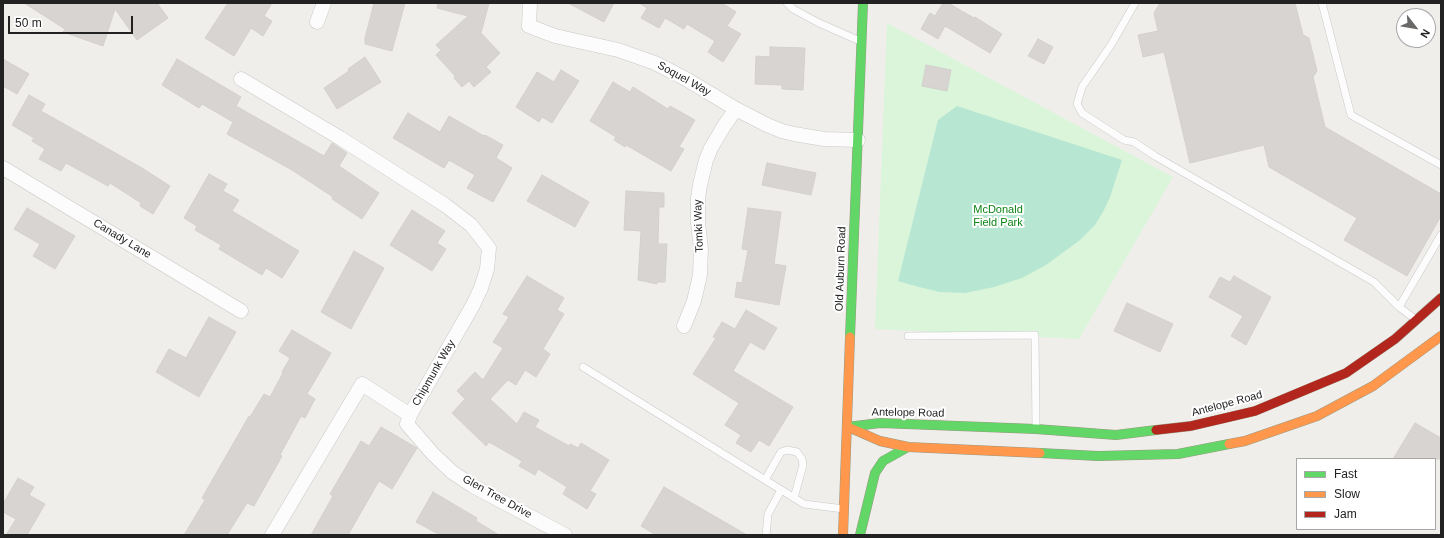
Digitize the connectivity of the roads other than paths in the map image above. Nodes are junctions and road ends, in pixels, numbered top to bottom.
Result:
1 (324, 3) edge
2 (530, 3) edge
3 (788, 3) edge
4 (863, 3) edge
5 (1135, 3) edge
6 (1322, 3) edge
7 (317, 22) dead end
8 (862, 42) junction
9 (241, 79) dead end
10 (736, 109) junction
11 (858, 140) junction
12 (1441, 165) edge
13 (3, 168) edge
14 (1441, 235) edge
15 (1441, 298) edge
16 (1399, 307) junction
17 (241, 311) dead end
18 (1417, 321) junction
19 (684, 326) dead end
20 (908, 336) dead end
21 (1441, 336) edge
22 (583, 367) dead end
23 (410, 415) junction
24 (847, 427) junction
25 (1036, 429) junction
26 (908, 447) junction
27 (765, 480) junction
28 (781, 490) junction
29 (794, 498) junction
30 (844, 509) junction
31 (561, 534) edge
32 (272, 535) edge
33 (766, 535) edge
34 (843, 535) edge
35 (860, 535) edge

1 - 7 street
2 - 10 street, Soquel Way
3 - 8 lane
4 - 8 main road, Old Auburn Road
5 - 16 lane
6 - 12 lane
8 - 11 main road, Old Auburn Road
9 - 23 street, Chipmunk Way
10 - 11 street, Soquel Way
10 - 19 street, Tomki Way
11 - 24 main road, Old Auburn Road
13 - 17 street, Canady Lane
14 - 16 lane
15 - 18 main road, Antelope Road
16 - 18 lane
18 - 25 main road, Antelope Road
20 - 25 lane
21 - 26 main road
22 - 27 lane
23 - 31 street, Glen Tree Drive
23 - 32 street, Chipmunk Way
24 - 25 main road, Antelope Road
24 - 26 main road
24 - 30 main road, Old Auburn Road
26 - 35 main road
27 - 28 lane
27 - 29 lane
28 - 29 lane
28 - 33 lane
29 - 30 lane
30 - 34 main road, Old Auburn Road

